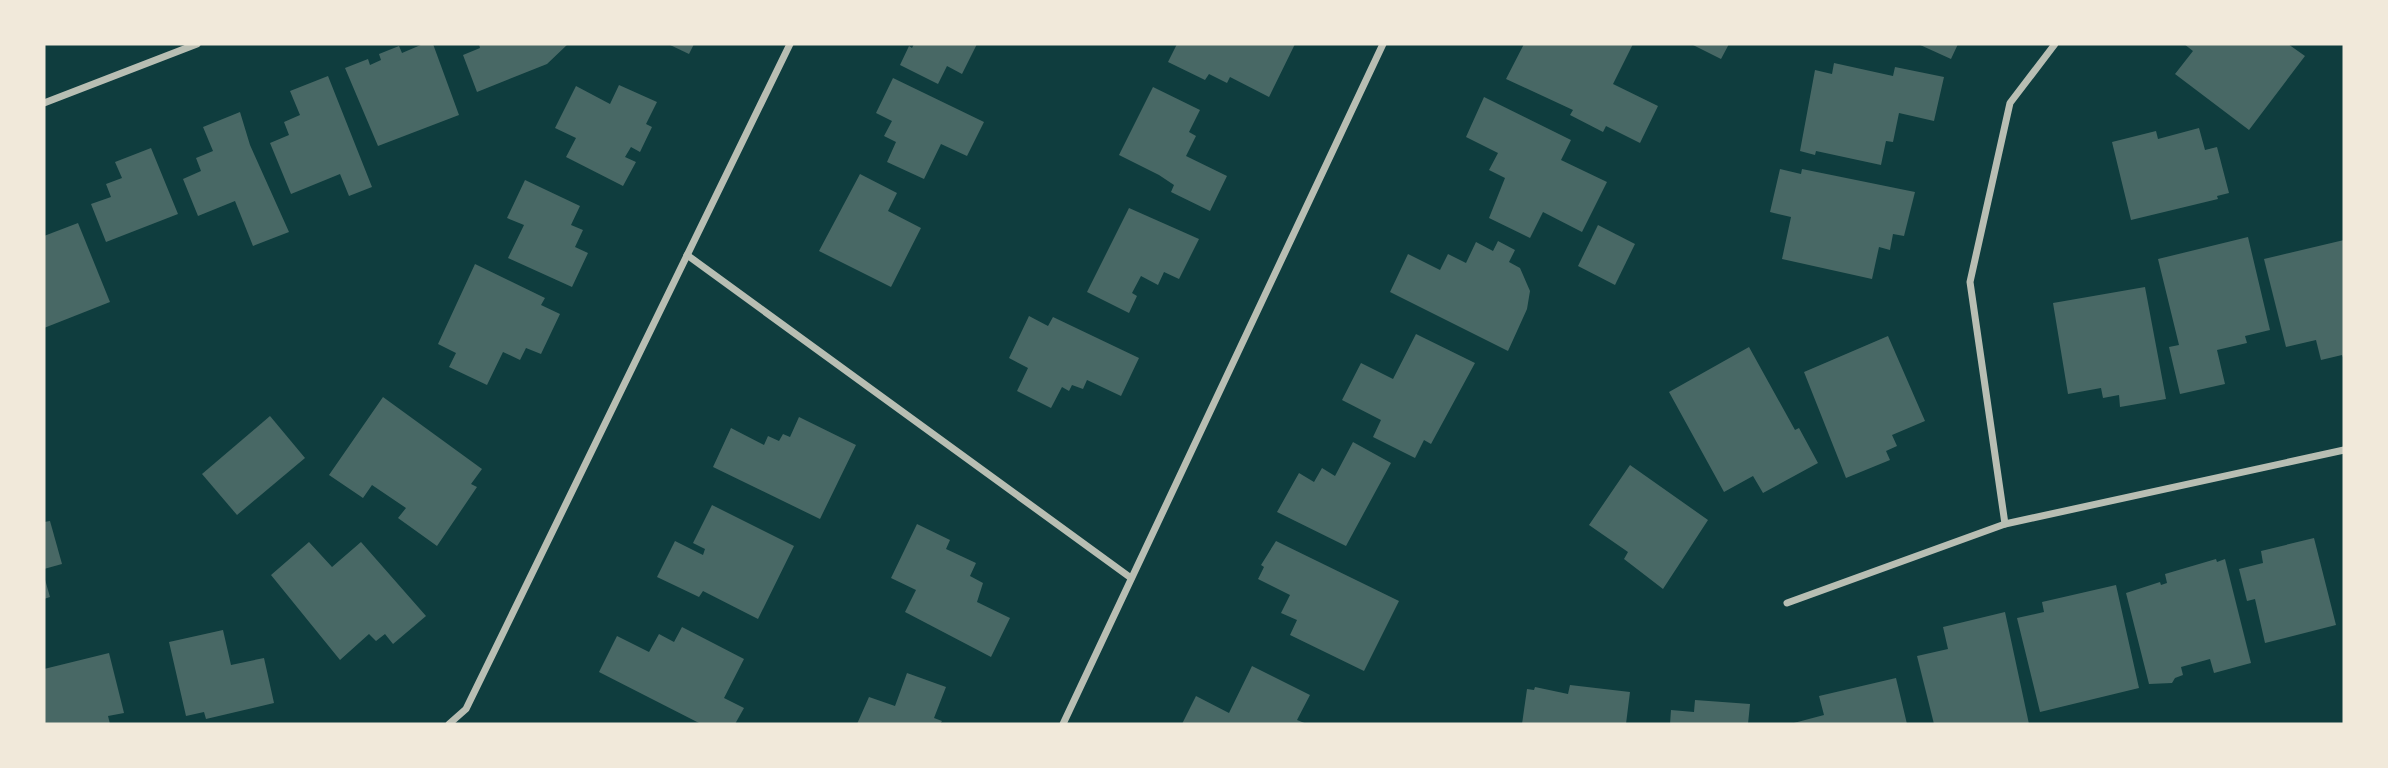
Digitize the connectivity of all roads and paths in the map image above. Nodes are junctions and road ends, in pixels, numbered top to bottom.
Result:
1 (197, 44) edge
2 (790, 44) edge
3 (1382, 44) edge
4 (2055, 44) edge
5 (44, 103) edge
6 (687, 254) junction
7 (2344, 450) edge
8 (2005, 524) junction
9 (1131, 578) junction
10 (1787, 603) dead end
11 (449, 724) edge
12 (1063, 724) edge

1 - 5 street
2 - 6 street
3 - 9 street
4 - 8 street
6 - 9 street
6 - 11 street
7 - 8 street
8 - 10 street
9 - 12 street

